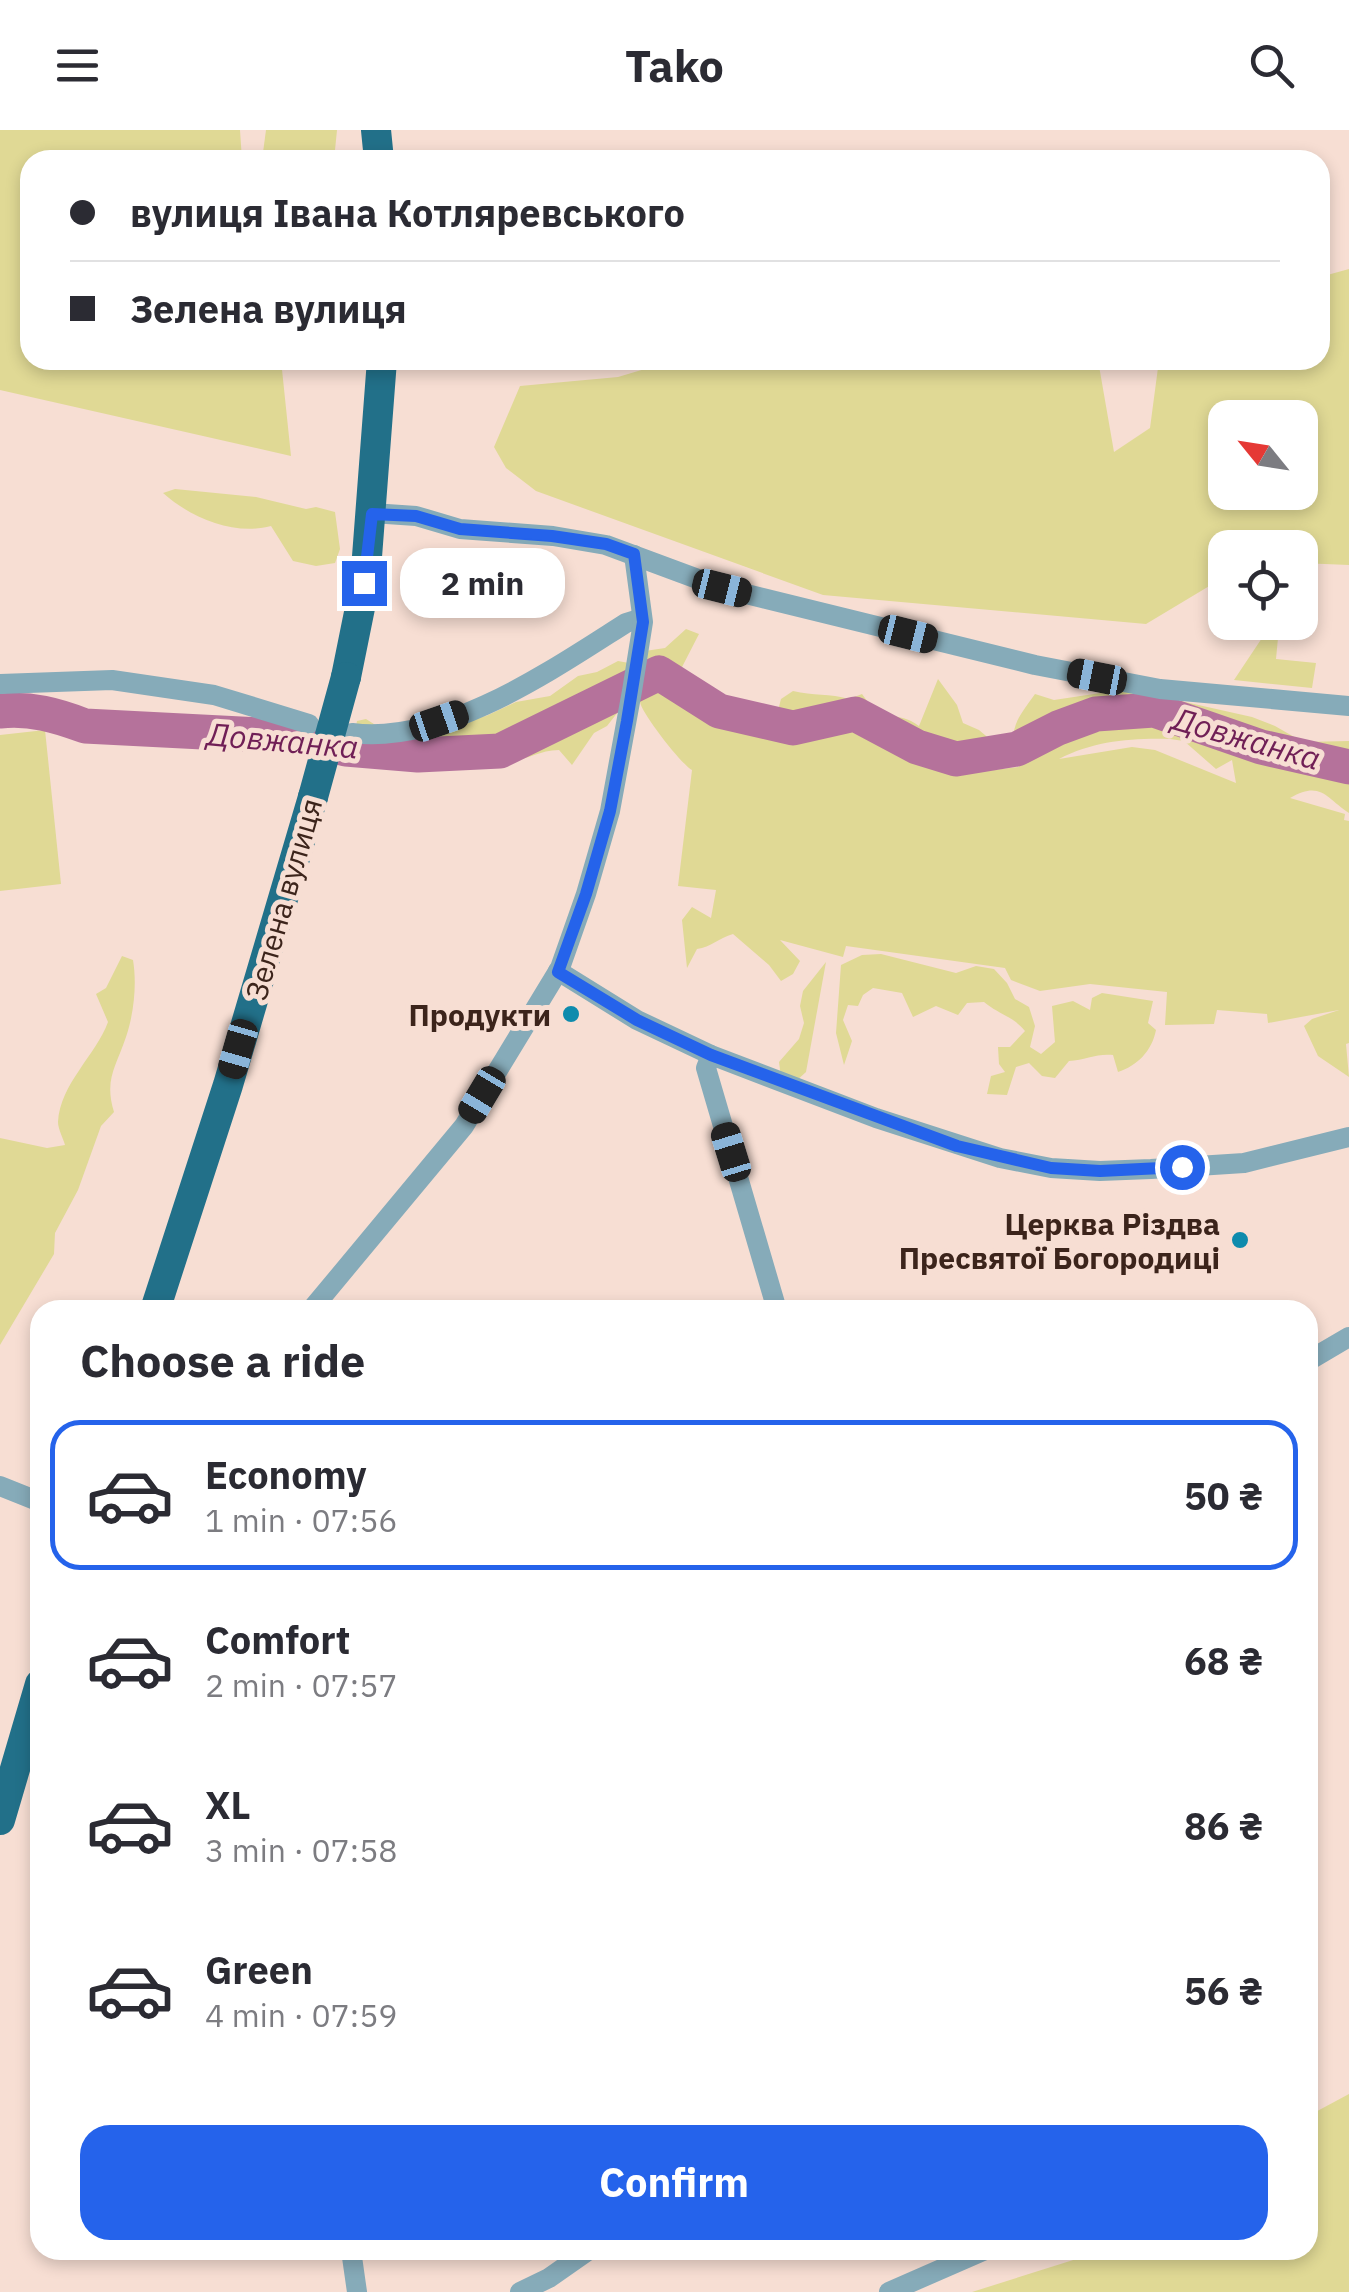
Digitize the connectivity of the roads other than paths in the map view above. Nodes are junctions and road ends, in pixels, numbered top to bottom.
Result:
1 (381, 370) edge
2 (372, 514) junction
3 (634, 554) junction
4 (642, 618) junction
5 (0, 684) edge
6 (1349, 706) edge
7 (309, 724) dead end
8 (352, 733) dead end
9 (558, 972) junction
10 (711, 1055) junction
11 (1349, 1137) edge
12 (159, 1300) edge
13 (319, 1300) edge
14 (774, 1300) edge
15 (1349, 1337) edge
16 (1318, 1356) edge
17 (0, 1486) edge
18 (30, 1498) edge
19 (30, 1718) edge
20 (0, 1820) edge
21 (353, 2260) edge
22 (574, 2260) edge
23 (963, 2260) edge
24 (356, 2292) edge
25 (520, 2292) edge
26 (889, 2292) edge

1 - 2 highway, Зелена вулиця
2 - 3 street
2 - 12 highway, Зелена вулиця, bridge
3 - 4 street
3 - 6 street
4 - 8 street
4 - 9 street
5 - 7 street
9 - 10 street
9 - 13 street
10 - 11 street
10 - 14 street
15 - 16 street
17 - 18 street
19 - 20 highway
21 - 24 street
22 - 25 street
23 - 26 street

